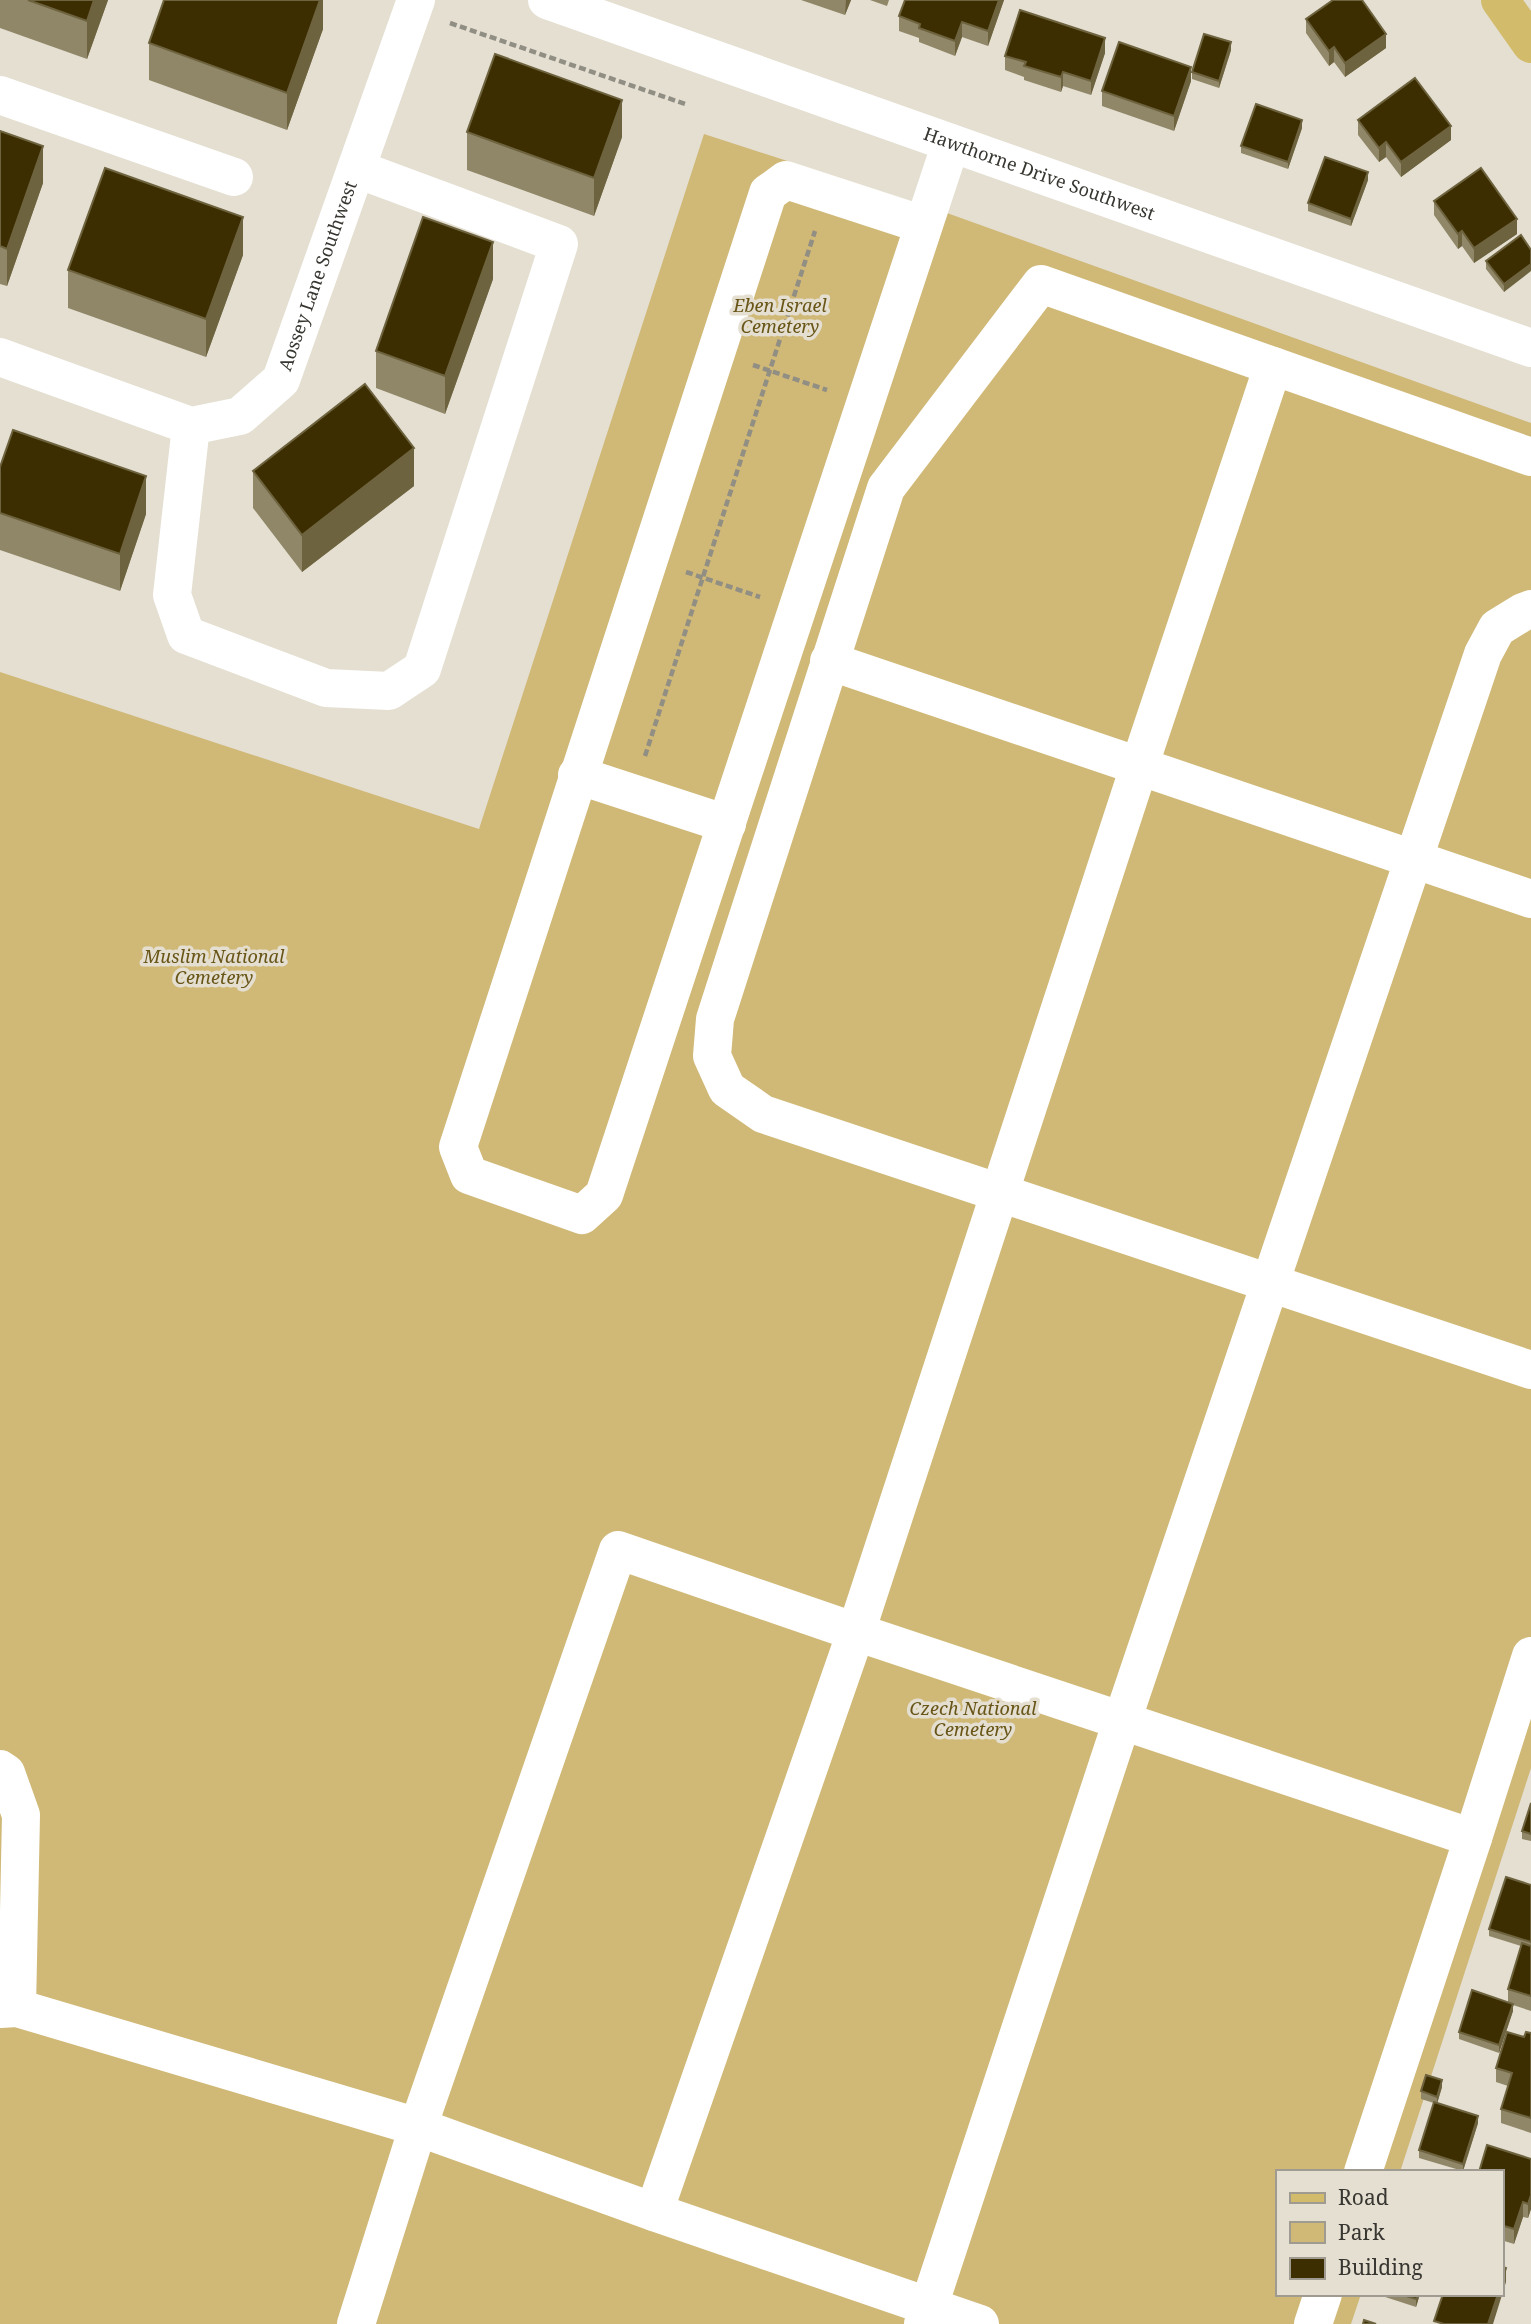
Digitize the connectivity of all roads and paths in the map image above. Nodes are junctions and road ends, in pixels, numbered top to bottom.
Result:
1 (547, 0) edge
2 (1500, 0) edge
3 (428, 10) edge
4 (1531, 44) edge
5 (0, 95) edge
6 (688, 105) dead end
7 (951, 143) junction
8 (357, 169) junction
9 (234, 177) dead end
10 (827, 194) junction
11 (924, 225) junction
12 (1531, 348) edge
13 (715, 353) junction
14 (0, 357) edge
15 (1273, 366) junction
16 (770, 371) junction
17 (865, 403) junction
18 (191, 426) junction
19 (1531, 457) edge
20 (649, 559) junction
21 (703, 578) junction
22 (1531, 609) edge
23 (797, 610) junction
24 (829, 662) junction
25 (1139, 767) junction
26 (577, 775) junction
27 (633, 794) junction
28 (727, 824) junction
29 (1413, 860) junction
30 (1531, 899) edge
31 (999, 1194) junction
32 (1270, 1282) junction
33 (1531, 1370) edge
34 (856, 1632) junction
35 (1531, 1656) edge
36 (1122, 1721) junction
37 (0, 1769) edge
38 (1473, 1838) junction
39 (9, 2008) edge
40 (418, 2127) junction
41 (1364, 2170) edge
42 (654, 2212) junction
43 (1322, 2296) edge
44 (926, 2315) edge
45 (356, 2324) edge
46 (980, 2324) edge
47 (1313, 2324) edge

1 - 7 street, Hawthorne Drive Southwest
2 - 4 main road
3 - 6 path
3 - 8 street, Aossey Lane Southwest
5 - 9 street
7 - 11 street
7 - 12 street, Hawthorne Drive Southwest
8 - 18 street, Aossey Lane Southwest
8 - 18 street
10 - 11 street
10 - 13 street
10 - 16 path
11 - 17 street
13 - 16 path
13 - 20 street
14 - 18 street
15 - 19 street
15 - 24 street
15 - 25 street
16 - 17 path
16 - 21 path
17 - 23 street
20 - 21 path
20 - 26 street
21 - 23 path
21 - 27 path
22 - 29 street
23 - 28 street
24 - 25 street
24 - 31 street
25 - 29 street
25 - 31 street
26 - 27 street
26 - 28 street
27 - 28 street
29 - 30 street
29 - 32 street
31 - 32 street
31 - 34 street
32 - 33 street
32 - 36 street
34 - 36 street
34 - 40 street
34 - 42 street
35 - 38 street
36 - 38 street
36 - 44 street
37 - 39 street
38 - 41 street
39 - 40 street
40 - 42 street
40 - 45 street
42 - 44 street
43 - 47 street
44 - 46 street

